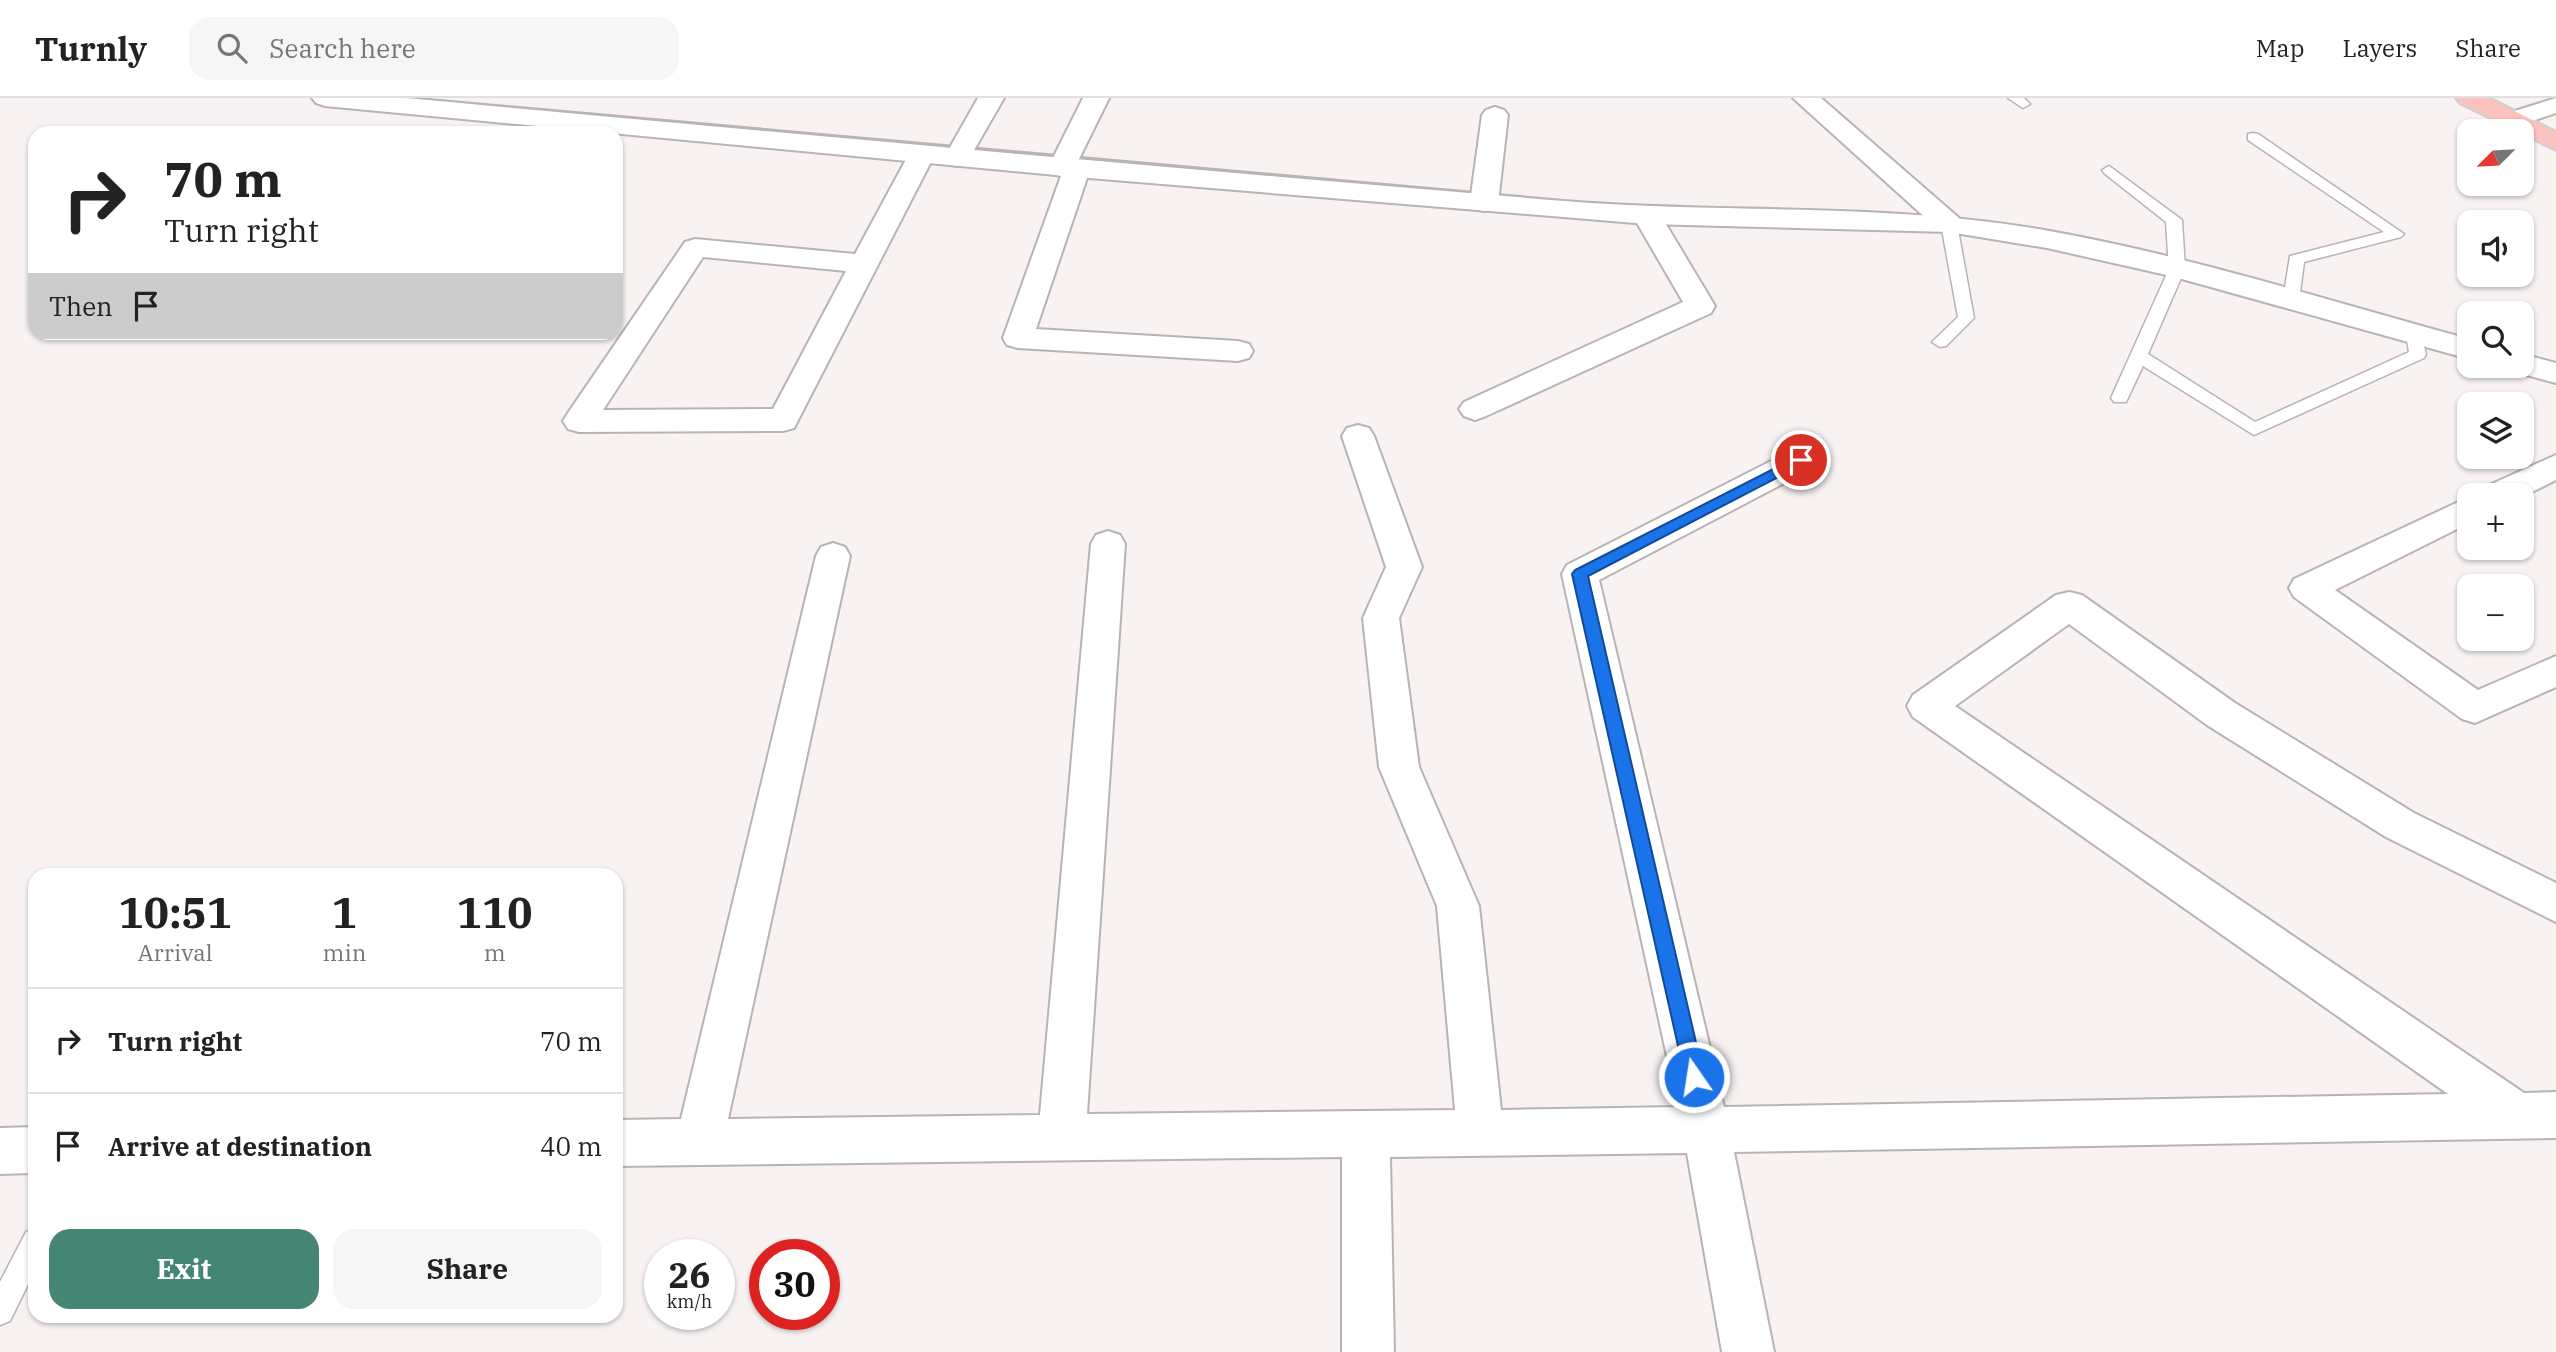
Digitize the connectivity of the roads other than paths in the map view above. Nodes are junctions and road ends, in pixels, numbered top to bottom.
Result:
1 (325, 98) edge
2 (991, 98) edge
3 (1096, 98) edge
4 (1806, 98) edge
5 (2469, 98) edge
6 (2556, 104) edge
7 (1495, 115) dead end
8 (2509, 119) edge
9 (2514, 119) edge
10 (618, 126) edge
11 (623, 126) edge
12 (2534, 131) edge
13 (2253, 137) dead end
14 (2556, 142) edge
15 (922, 155) junction
16 (957, 158) junction
17 (1069, 168) junction
18 (2109, 170) dead end
19 (1484, 203) junction
20 (1647, 216) junction
21 (1949, 224) junction
22 (865, 264) junction
23 (2177, 269) junction
24 (2291, 300) junction
25 (2414, 334) junction
26 (1940, 342) dead end
27 (2457, 346) edge
28 (1238, 351) dead end
29 (2139, 356) junction
30 (2534, 367) edge
31 (2556, 373) edge
32 (2120, 398) dead end
33 (1475, 409) dead end
34 (1358, 436) dead end
35 (1801, 460) dead end
36 (2556, 466) edge
37 (2521, 483) edge
38 (2457, 515) edge
39 (1108, 544) dead end
40 (833, 556) dead end
41 (2556, 670) edge
42 (2556, 904) edge
43 (2536, 1115) edge
44 (1706, 1130) junction
45 (1480, 1133) junction
46 (1366, 1134) junction
47 (1062, 1138) junction
48 (699, 1142) junction
49 (623, 1143) edge
50 (28, 1150) edge
51 (0, 1151) edge
52 (28, 1255) edge
53 (0, 1311) edge
54 (1368, 1352) edge
55 (1748, 1352) edge

1 - 10 street
2 - 16 street
3 - 17 street
4 - 21 street
5 - 8 highway
6 - 9 street
7 - 19 street
11 - 15 street
12 - 14 highway
13 - 24 lane
15 - 16 street
15 - 22 street
16 - 17 street
17 - 19 street
17 - 28 street
18 - 23 lane
19 - 20 street
20 - 21 street
20 - 33 street
21 - 23 street
21 - 26 lane
22 - 22 street
23 - 24 street
23 - 29 lane
24 - 25 street
25 - 27 street
25 - 29 lane
29 - 32 lane
30 - 31 street
34 - 45 street
35 - 44 street
36 - 37 street
38 - 41 street
39 - 47 street
40 - 48 street
42 - 43 street
43 - 44 street
44 - 45 street
44 - 55 street
45 - 46 street
46 - 47 street
46 - 54 street
47 - 48 street
48 - 49 street
50 - 51 street
52 - 53 lane

